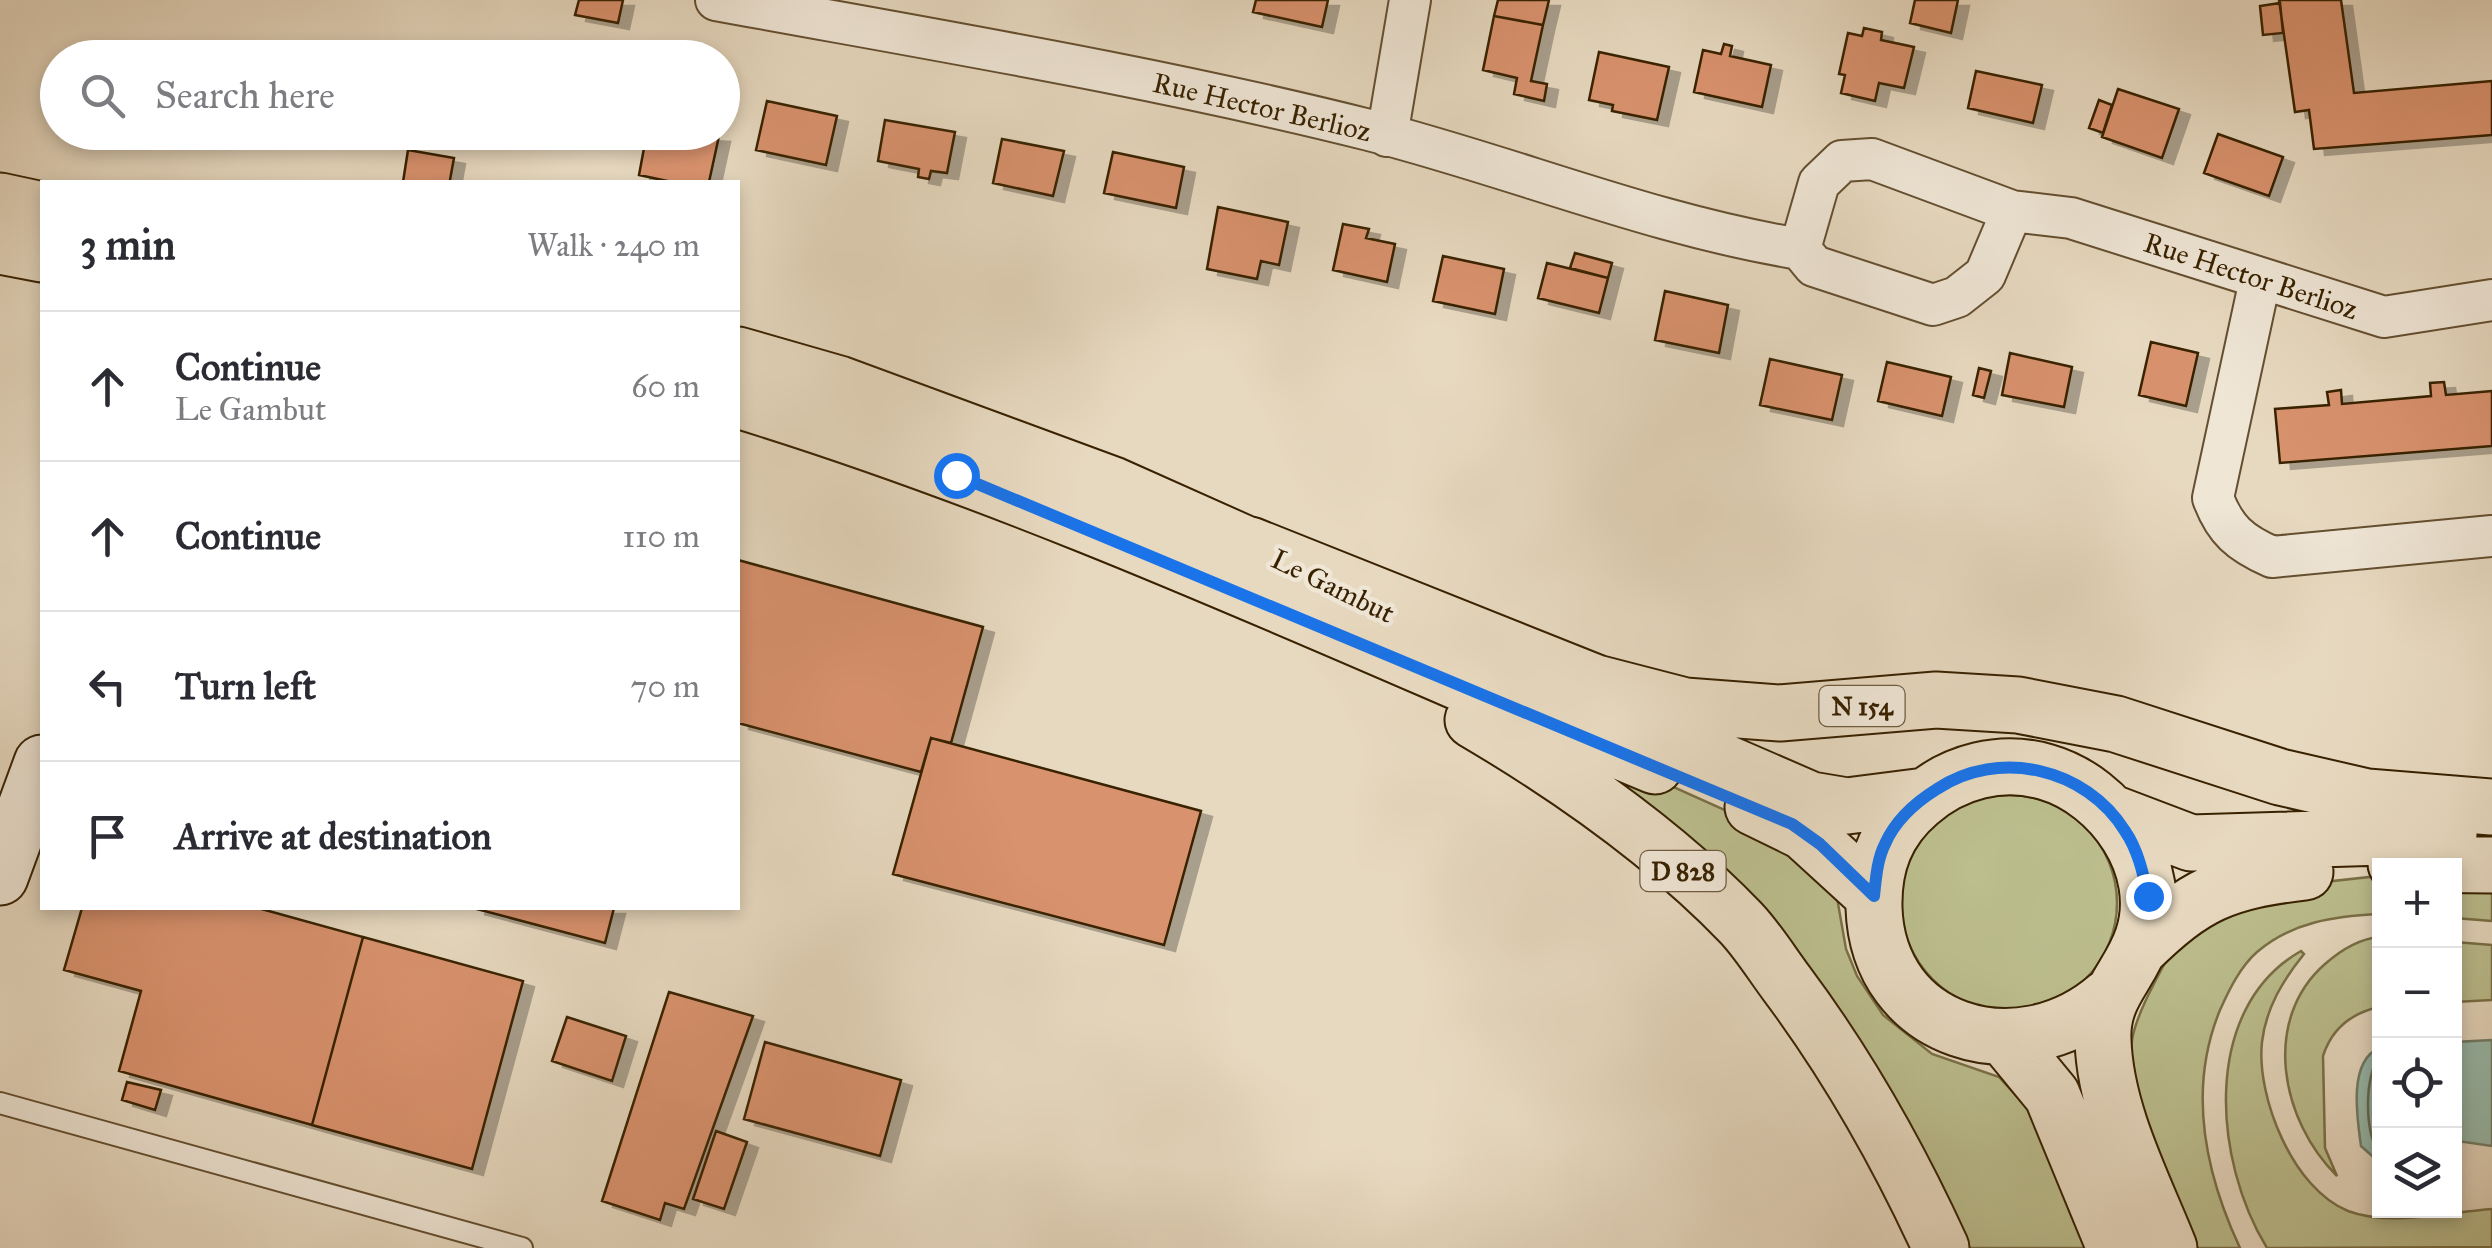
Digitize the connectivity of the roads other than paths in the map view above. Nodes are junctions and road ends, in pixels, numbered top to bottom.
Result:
1 (716, 0) edge
2 (1410, 0) edge
3 (1387, 136) junction
4 (0, 201) edge
5 (40, 210) edge
6 (2012, 210) junction
7 (0, 246) edge
8 (1800, 249) junction
9 (40, 254) edge
10 (2260, 280) junction
11 (2492, 300) edge
12 (740, 356) edge
13 (740, 401) edge
14 (2492, 536) edge
15 (1250, 545) junction
16 (1298, 617) junction
17 (40, 768) edge
18 (1925, 796) junction
19 (2492, 806) edge
20 (2112, 814) junction
21 (2492, 835) edge
22 (2492, 865) edge
23 (0, 877) edge
24 (1874, 896) junction
25 (2138, 950) junction
26 (2108, 997) junction
27 (2006, 1039) junction
28 (0, 1103) edge
29 (522, 1248) edge
30 (1941, 1248) edge
31 (2115, 1248) edge
32 (2169, 1248) edge

1 - 3 street, Rue Hector Berlioz
2 - 3 street
3 - 8 street, Rue Hector Berlioz
4 - 5 main road
6 - 8 street, Rue Hector Berlioz
6 - 8 street, Rue Hector Berlioz
6 - 10 street, Rue Hector Berlioz
7 - 9 main road
10 - 11 street, Rue Hector Berlioz
10 - 14 street
12 - 15 main road, Le Gambut
13 - 16 main road, Le Gambut / D 828
15 - 18 main road, Le Gambut
15 - 19 main road, N 154
16 - 24 main road, D 828
16 - 30 main road, D 828
17 - 23 street
18 - 20 main road
18 - 24 main road
20 - 21 main road
20 - 25 main road
22 - 25 main road
24 - 27 main road
25 - 26 main road
26 - 27 main road
26 - 32 main road
27 - 31 main road
28 - 29 lane

